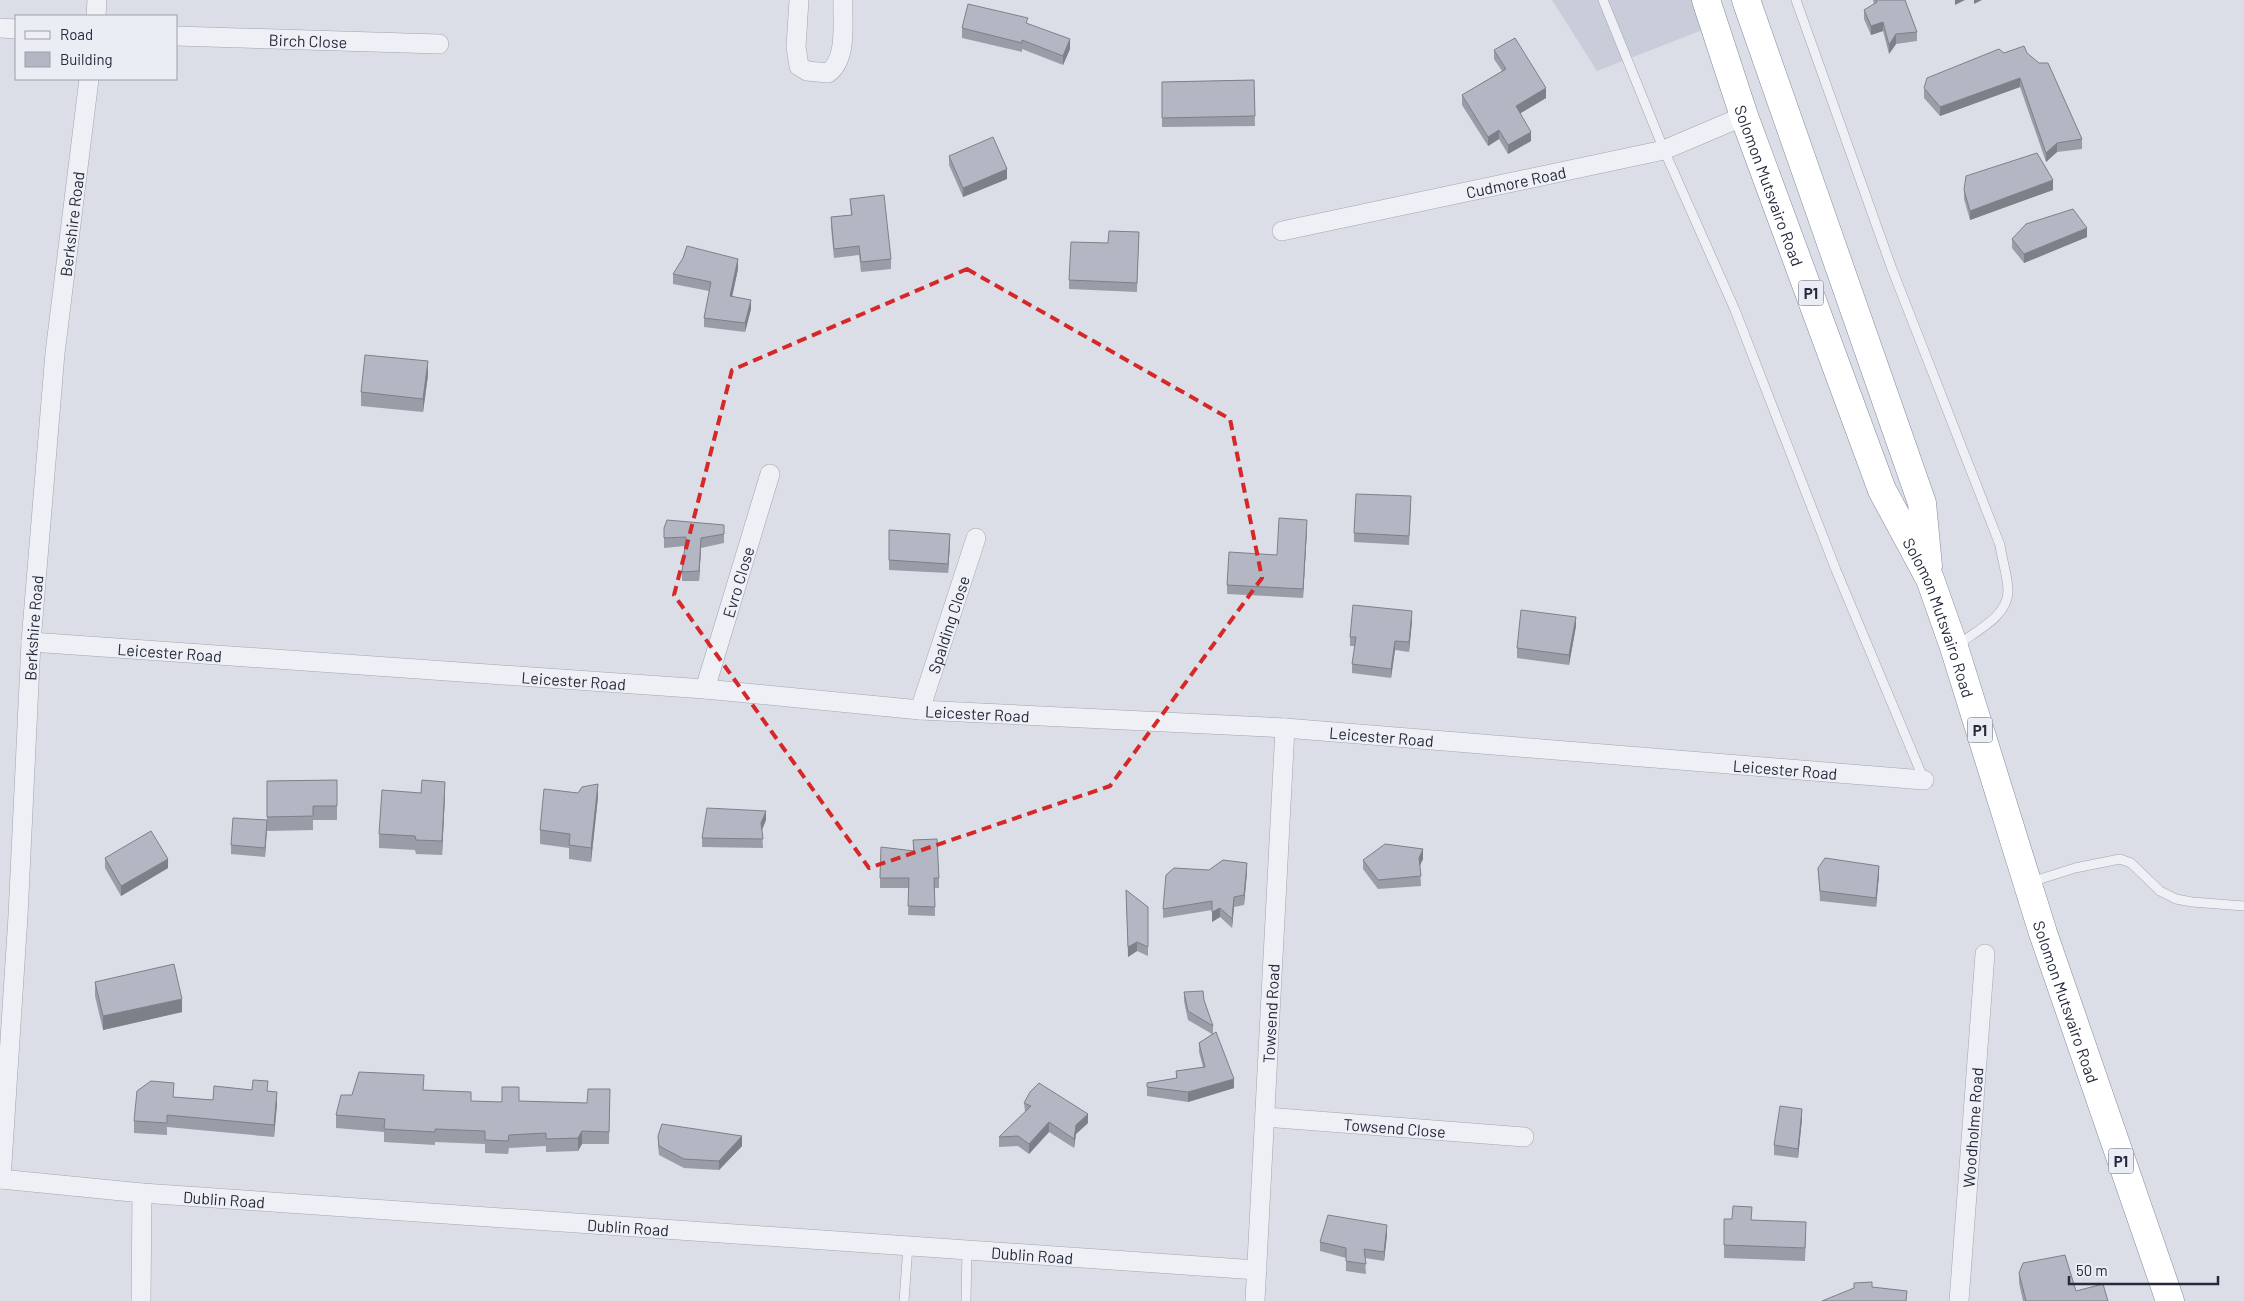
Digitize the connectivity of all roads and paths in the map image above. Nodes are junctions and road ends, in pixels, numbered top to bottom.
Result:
1 (97, 0) edge
2 (799, 0) edge
3 (843, 0) edge
4 (1604, 0) edge
5 (1706, 0) edge
6 (1746, 0) edge
7 (1796, 0) edge
8 (96, 15) edge
9 (0, 28) edge
10 (15, 29) edge
11 (178, 36) edge
12 (440, 44) dead end
13 (89, 80) edge
14 (1744, 116) junction
15 (1664, 150) junction
16 (1282, 231) dead end
17 (770, 474) dead end
18 (976, 538) dead end
19 (1930, 579) junction
20 (31, 642) junction
21 (1954, 647) junction
22 (705, 689) junction
23 (920, 710) junction
24 (1285, 728) junction
25 (1924, 780) joint
26 (2028, 882) junction
27 (2244, 906) edge
28 (1985, 954) dead end
29 (1265, 1117) junction
30 (1524, 1136) dead end
31 (1, 1179) edge
32 (142, 1192) junction
33 (908, 1246) junction
34 (967, 1250) junction
35 (1257, 1270) junction
36 (142, 1301) edge
37 (904, 1301) edge
38 (966, 1301) edge
39 (1255, 1301) edge
40 (1959, 1301) edge
41 (2170, 1301) edge

1 - 8 street
2 - 3 street
4 - 15 lane
5 - 14 highway, Solomon Mutsvairo Road / P1
6 - 19 highway, P1
7 - 21 lane
9 - 10 street
11 - 12 street, Birch Close
13 - 20 street, Berkshire Road
14 - 15 street, Cudmore Road
14 - 19 highway, Solomon Mutsvairo Road / P1
15 - 16 street, Cudmore Road
15 - 25 lane
17 - 22 street, Evro Close
18 - 23 street, Spalding Close
19 - 21 highway, Solomon Mutsvairo Road / P1
20 - 22 street, Leicester Road
20 - 31 street, Berkshire Road
21 - 26 highway, Solomon Mutsvairo Road / P1
22 - 23 street, Leicester Road
23 - 24 street, Leicester Road
24 - 25 street, Leicester Road
24 - 29 street, Towsend Road
26 - 27 lane
26 - 41 highway, Solomon Mutsvairo Road / P1
28 - 40 street, Woodholme Road
29 - 30 street, Towsend Close
29 - 35 street, Towsend Road
31 - 32 street, Dublin Road
32 - 33 street, Dublin Road
32 - 36 street
33 - 34 street, Dublin Road
33 - 37 lane
34 - 35 street, Dublin Road
34 - 38 lane
35 - 39 street, Towsend Road

